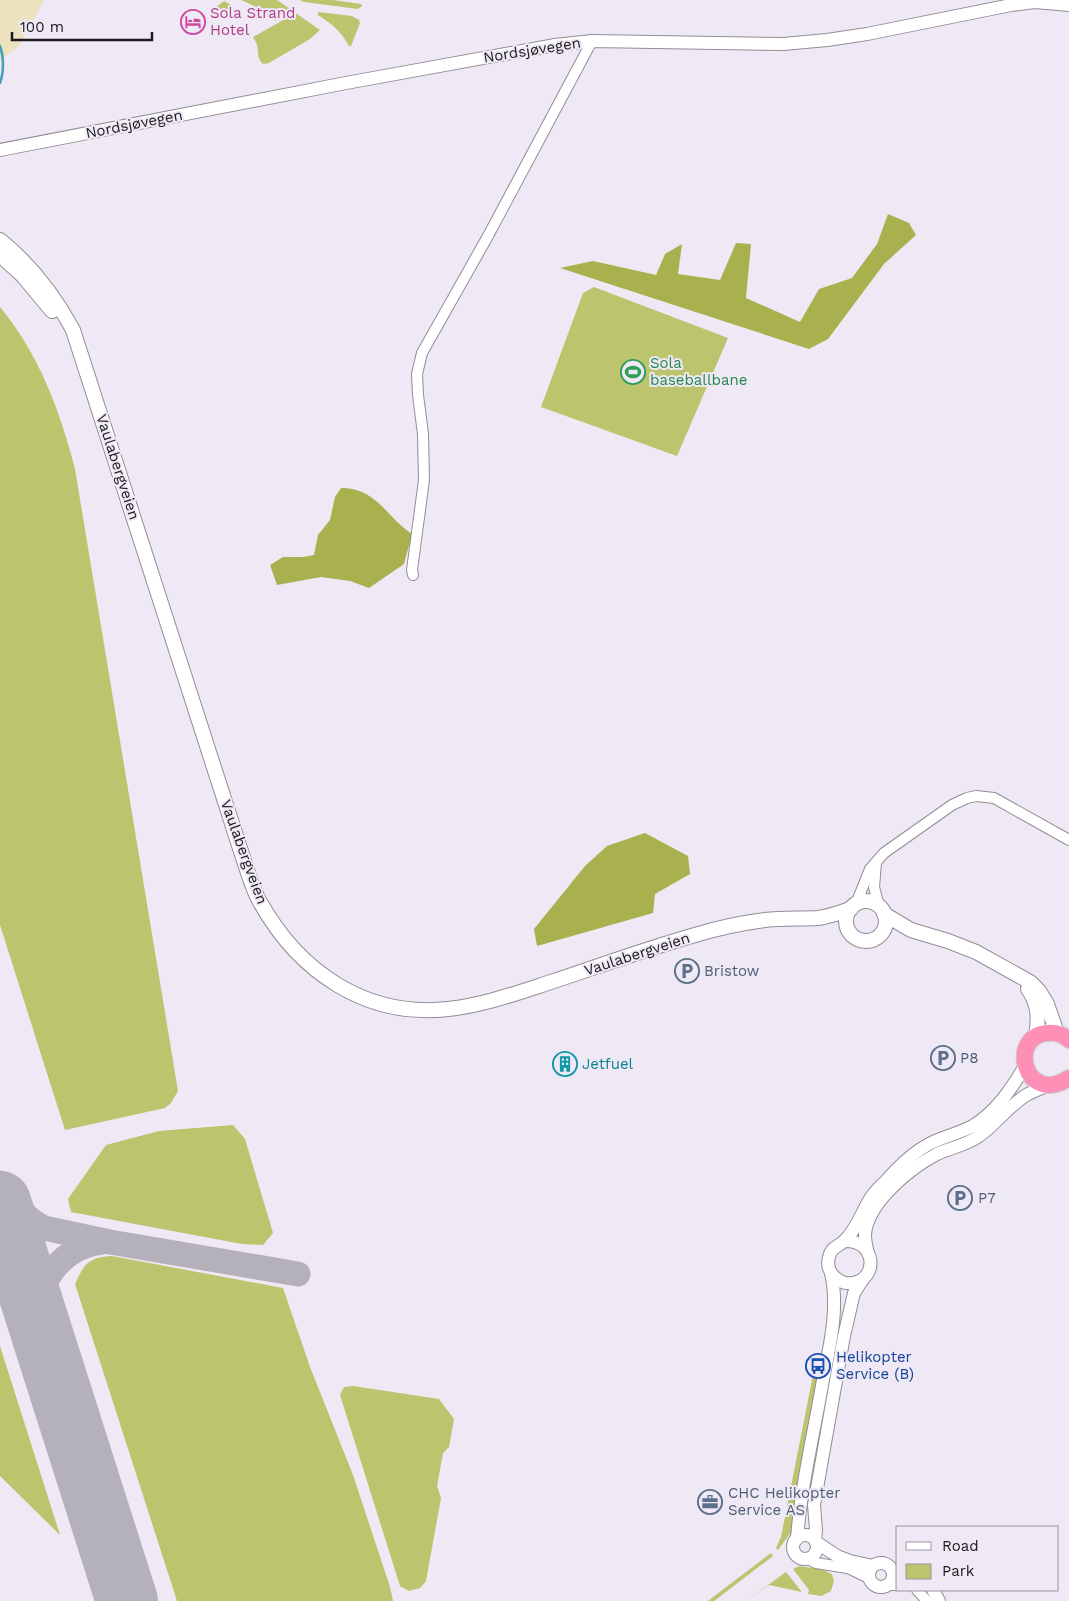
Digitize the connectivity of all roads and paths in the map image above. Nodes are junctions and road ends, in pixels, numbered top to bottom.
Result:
1 (1035, 1) edge
2 (1069, 5) edge
3 (592, 41) junction
4 (0, 150) edge
5 (0, 240) edge
6 (0, 255) edge
7 (83, 361) junction
8 (413, 575) dead end
9 (1069, 840) edge
10 (876, 863) junction
11 (854, 907) junction
12 (881, 910) junction
13 (820, 918) junction
14 (910, 930) junction
15 (851, 934) junction
16 (879, 936) junction
17 (1018, 977) junction
18 (1036, 1036) junction
19 (1063, 1037) edge
20 (1025, 1066) junction
21 (1069, 1078) edge
22 (1049, 1085) junction
23 (844, 1242) junction
24 (866, 1250) junction
25 (831, 1273) junction
26 (863, 1279) junction
27 (797, 1539) junction
28 (816, 1541) junction
29 (808, 1559) junction
30 (873, 1566) junction
31 (894, 1568) edge
32 (869, 1578) junction
33 (893, 1585) edge
34 (918, 1591) edge
35 (927, 1601) edge

1 - 2 street, Nordsjøvegen
1 - 3 street, Nordsjøvegen
3 - 4 street, Nordsjøvegen
3 - 8 street
5 - 7 main road, Vaulabergveien
6 - 7 main road, Vaulabergveien
7 - 13 main road, Vaulabergveien
9 - 10 street
10 - 11 street
10 - 12 street
11 - 12 main road
11 - 13 main road, Vaulabergveien
11 - 15 main road
12 - 14 main road
12 - 16 main road
13 - 15 main road, Vaulabergveien
14 - 16 main road
14 - 17 main road
15 - 16 main road
17 - 18 main road
17 - 19 main road
18 - 19 highway
18 - 20 highway
20 - 22 highway
20 - 23 street
21 - 22 highway
22 - 24 street
23 - 24 street
23 - 25 street
24 - 26 street
25 - 26 street
25 - 27 street
26 - 28 street
27 - 28 street
27 - 29 street
28 - 29 street
28 - 30 street
29 - 32 street
30 - 31 street
30 - 32 street
31 - 33 street
32 - 33 street
34 - 35 street

